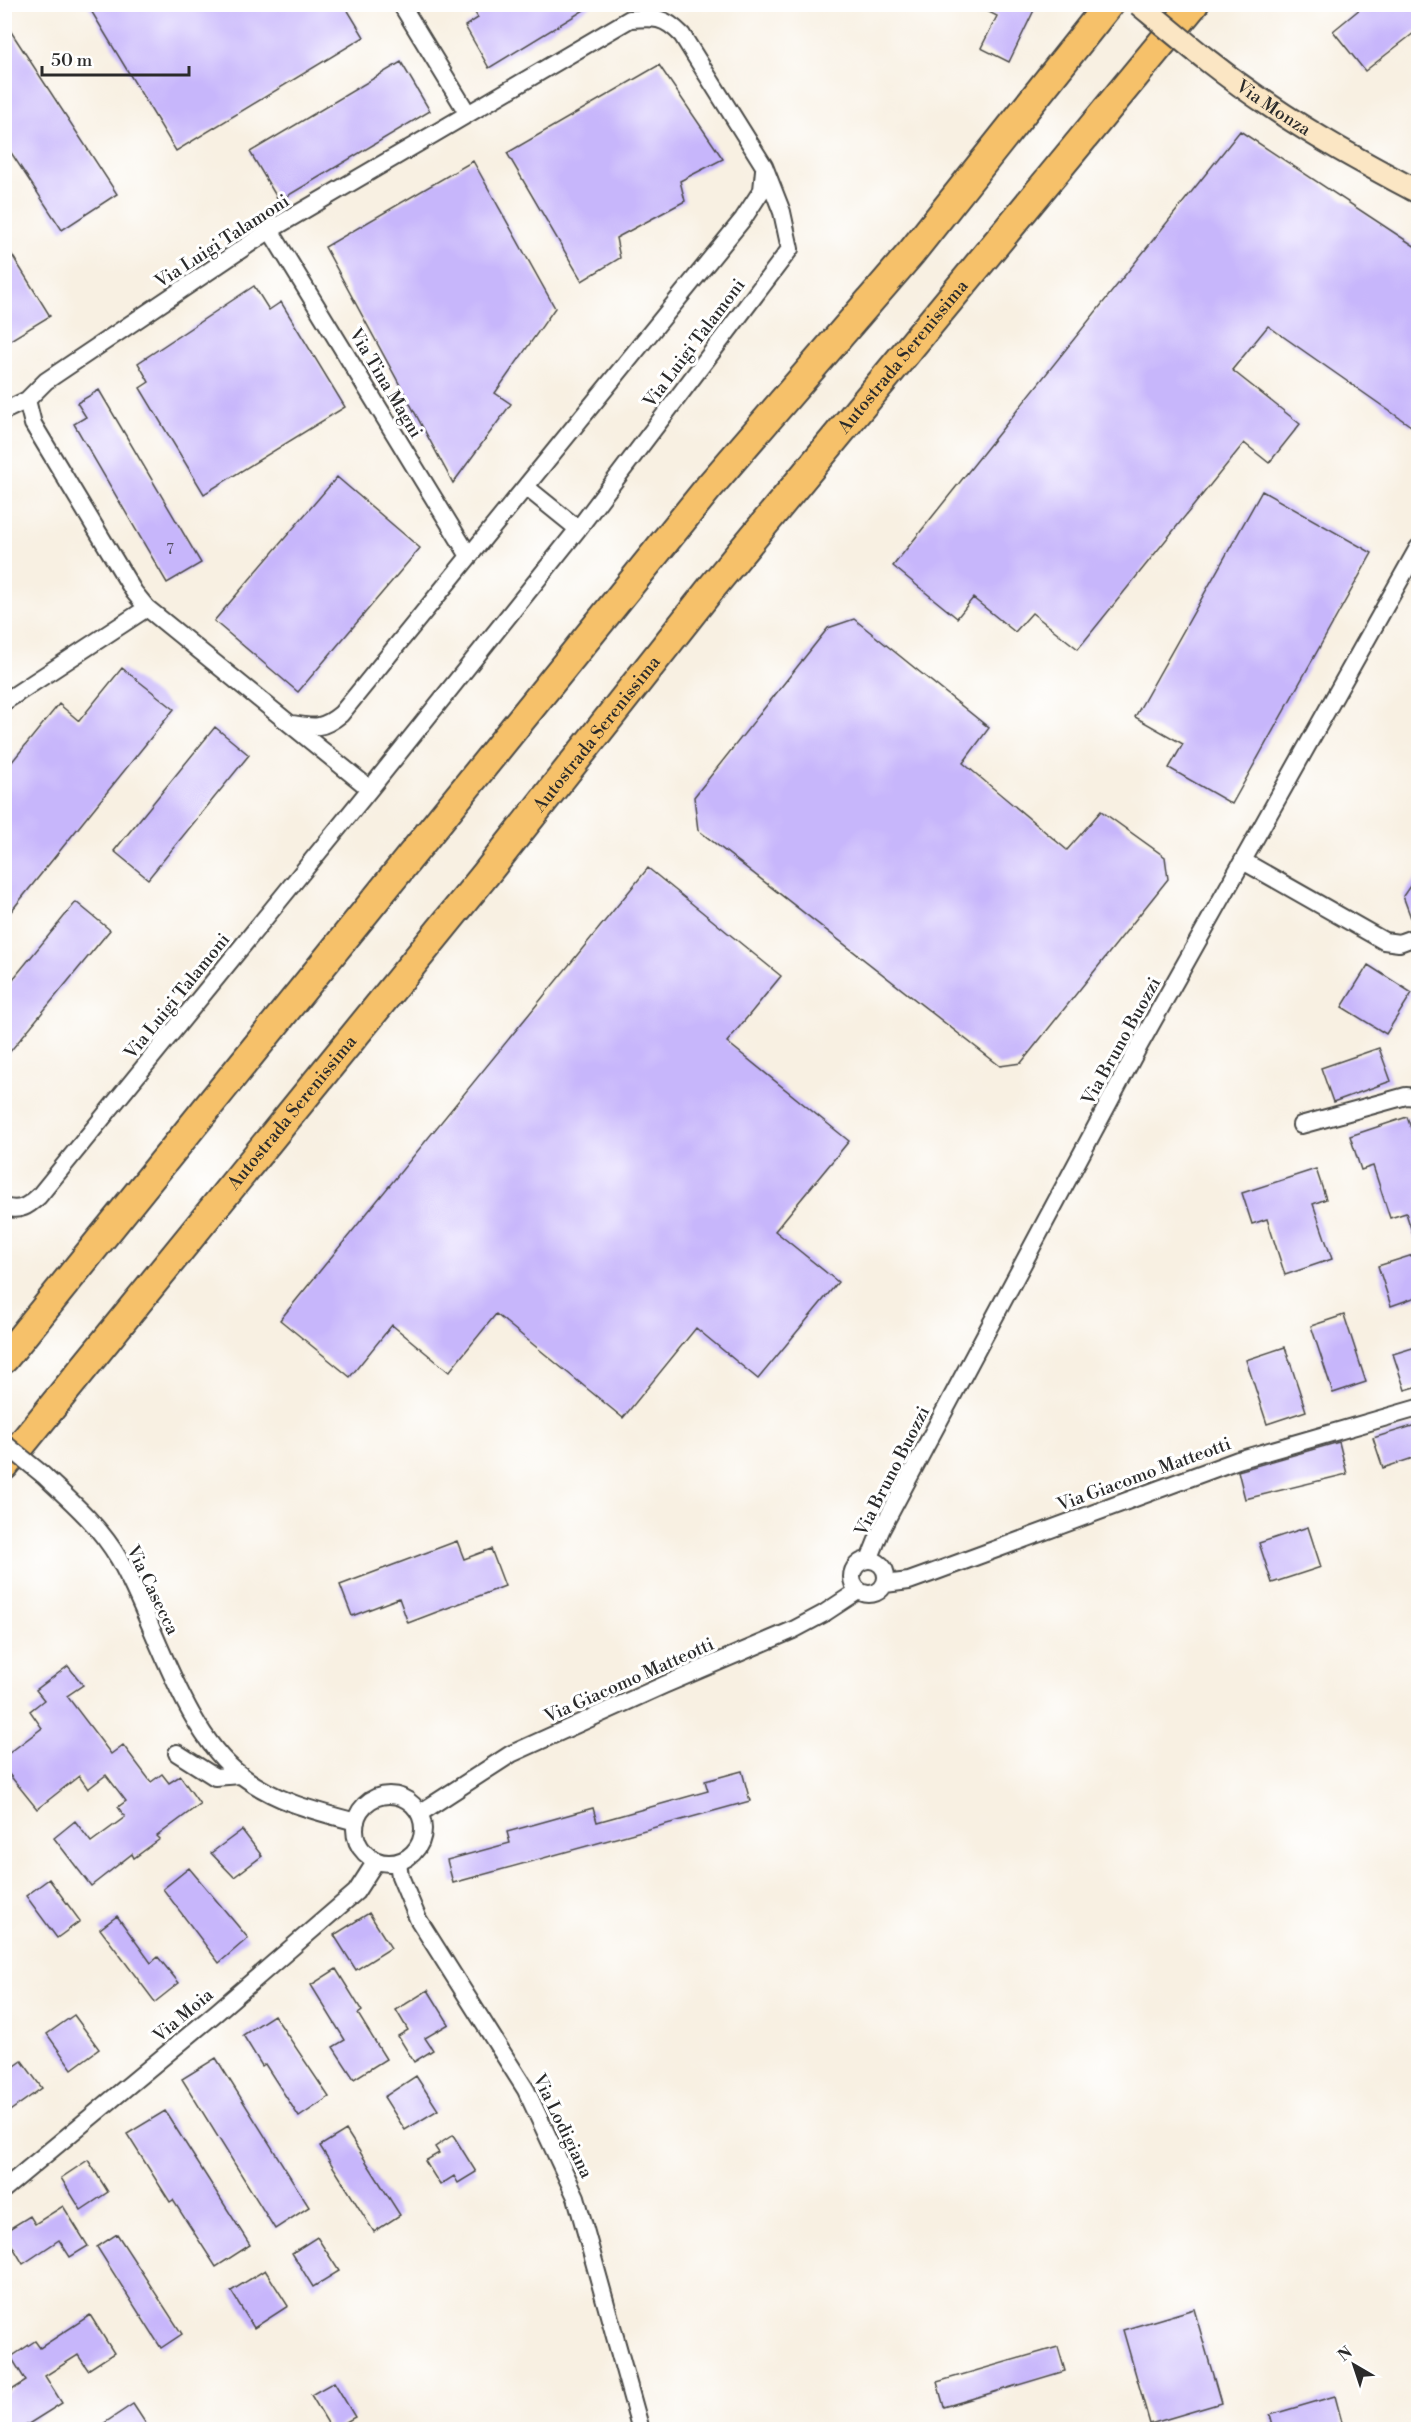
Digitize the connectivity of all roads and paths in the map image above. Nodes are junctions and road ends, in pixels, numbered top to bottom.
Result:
1 (402, 4) edge
2 (1109, 4) edge
3 (1139, 4) edge
4 (1194, 4) edge
5 (468, 114) junction
6 (764, 166) junction
7 (1419, 192) edge
8 (270, 230) junction
9 (27, 400) junction
10 (4, 411) edge
11 (526, 487) junction
12 (578, 529) junction
13 (1419, 548) edge
14 (469, 556) junction
15 (147, 608) junction
16 (4, 702) edge
17 (292, 724) junction
18 (370, 789) junction
19 (1243, 861) junction
20 (1419, 936) edge
21 (1419, 1096) edge
22 (1301, 1125) dead end
23 (4, 1207) edge
24 (4, 1359) edge
25 (1419, 1408) edge
26 (4, 1443) edge
27 (4, 1466) edge
28 (869, 1560) junction
29 (885, 1584) junction
30 (858, 1591) junction
31 (177, 1753) dead end
32 (240, 1775) junction
33 (420, 1813) junction
34 (356, 1822) junction
35 (376, 1861) junction
36 (398, 1863) junction
37 (4, 2189) edge
38 (641, 2430) edge

1 - 5 street
2 - 24 highway
3 - 7 street, Via Monza, bridge
4 - 27 highway, Autostrada Serenissima
5 - 6 street, Via Luigi Talamoni
5 - 8 street, Via Luigi Talamoni
6 - 11 street, Via Luigi Talamoni
6 - 12 street, Via Luigi Talamoni
8 - 9 street, Via Luigi Talamoni
8 - 14 street, Via Tina Magni
9 - 10 street, Via Luigi Talamoni
9 - 15 street
11 - 12 street
11 - 14 street, Via Luigi Talamoni
12 - 18 street, Via Luigi Talamoni
13 - 19 street, Via Bruno Buozzi
14 - 17 street, Via Luigi Talamoni
15 - 16 street
15 - 17 street
17 - 18 street
18 - 23 street, Via Luigi Talamoni
19 - 20 street
19 - 28 street, Via Bruno Buozzi
21 - 22 street
25 - 29 street, Via Giacomo Matteotti
26 - 32 street, Via Casecca, bridge
28 - 29 street
28 - 30 street
29 - 30 street, Via Giacomo Matteotti
30 - 33 street, Via Giacomo Matteotti
31 - 32 street
32 - 34 street, Via Casecca
33 - 34 street
33 - 36 street
34 - 35 street
35 - 36 street
35 - 37 street, Via Moia
36 - 38 street, Via Lodigiana

